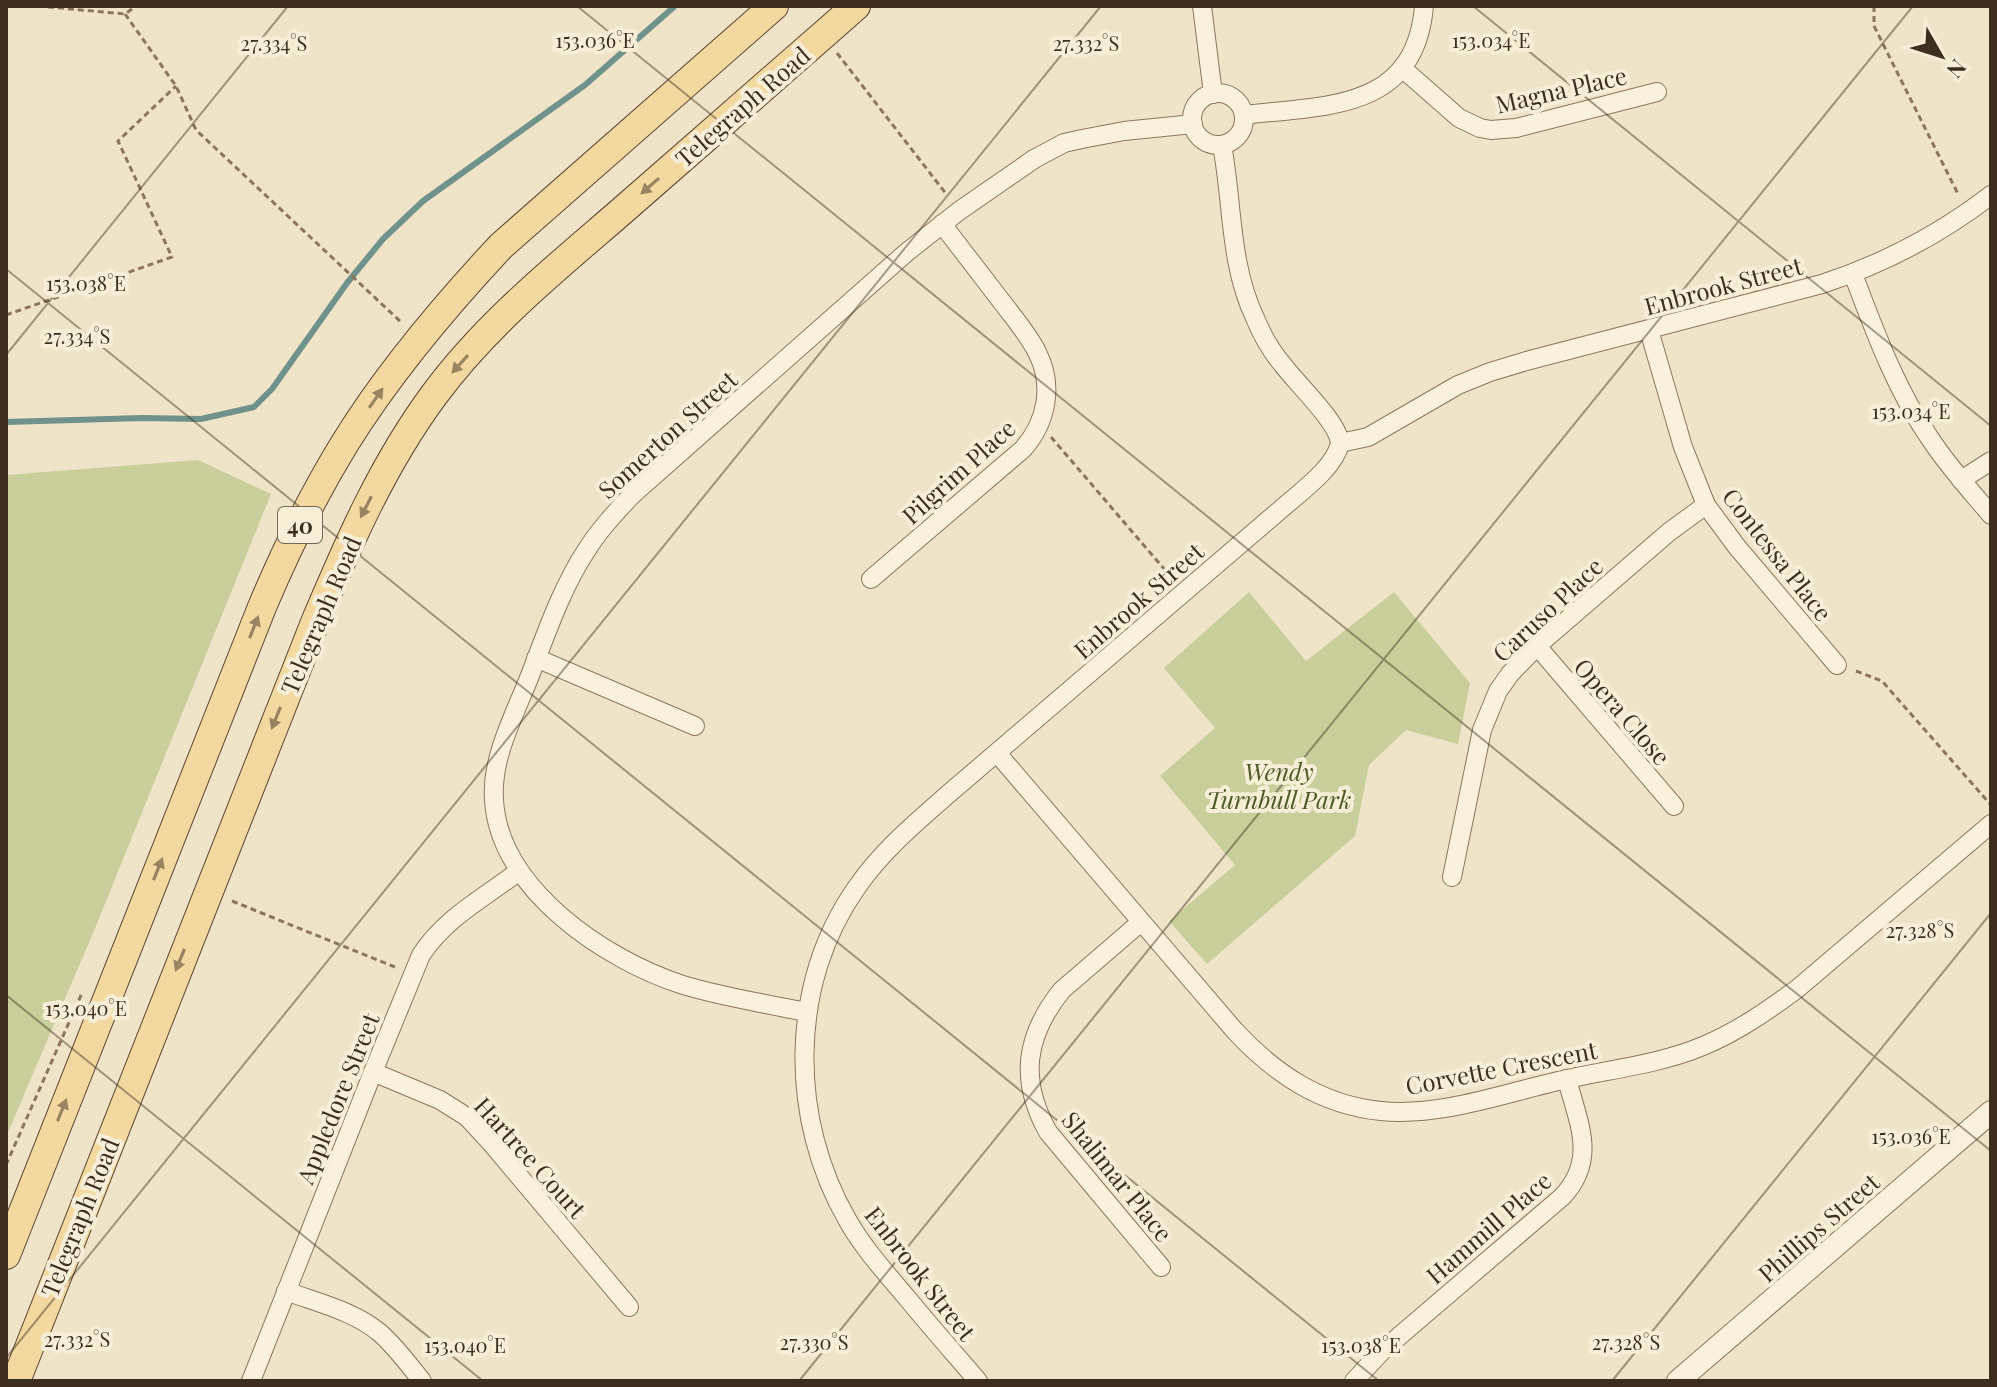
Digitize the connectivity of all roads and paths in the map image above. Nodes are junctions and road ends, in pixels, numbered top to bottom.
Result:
1 (38, 6) edge
2 (136, 6) edge
3 (774, 6) edge
4 (856, 6) edge
5 (1202, 6) edge
6 (1424, 6) edge
7 (1874, 6) edge
8 (125, 14) junction
9 (836, 52) dead end
10 (1402, 68) junction
11 (176, 86) junction
12 (1657, 92) dead end
13 (1213, 94) junction
14 (1244, 115) junction
15 (1193, 124) junction
16 (1222, 145) junction
17 (1991, 195) edge
18 (959, 211) junction
19 (1969, 213) junction
20 (942, 224) junction
21 (1853, 274) junction
22 (6, 315) edge
23 (402, 323) dead end
24 (1649, 330) junction
25 (1039, 427) junction
26 (1340, 443) junction
27 (1991, 461) edge
28 (1961, 480) junction
29 (1706, 505) junction
30 (1991, 515) edge
31 (871, 579) dead end
32 (1184, 592) junction
33 (1537, 646) junction
34 (536, 658) junction
35 (1837, 665) joint
36 (695, 726) dead end
37 (997, 753) junction
38 (1991, 805) edge
39 (1674, 806) dead end
40 (1991, 824) edge
41 (519, 871) junction
42 (1452, 877) dead end
43 (228, 899) dead end
44 (1141, 922) junction
45 (412, 973) junction
46 (807, 1012) junction
47 (373, 1072) junction
48 (1567, 1079) junction
49 (1991, 1112) edge
50 (6, 1255) edge
51 (1161, 1267) dead end
52 (286, 1291) junction
53 (629, 1307) dead end
54 (1687, 1378) edge
55 (16, 1381) edge
56 (251, 1381) edge
57 (422, 1381) edge
58 (978, 1381) edge
59 (1354, 1381) edge

1 - 8 path
2 - 8 path
50 -> 3 main road, 40
4 -> 55 main road, Telegraph Road / 40
5 - 13 street
6 - 10 street
7 - 19 path
8 - 11 path
9 - 18 path
10 - 12 street, Magna Place
10 - 14 street
11 - 22 path
11 - 23 path
13 - 14 street
13 - 15 street
14 - 16 street
15 - 16 street
15 - 18 street, Somerton Street
16 - 26 street
17 - 19 street, Enbrook Street
18 - 20 street, Somerton Street
19 - 21 street, Enbrook Street
20 - 25 street, Pilgrim Place
20 - 34 street, Somerton Street
21 - 24 street, Enbrook Street
21 - 28 street
24 - 26 street, Enbrook Street
24 - 29 street, Contessa Place
25 - 31 street, Pilgrim Place
25 - 32 path
26 - 32 street, Enbrook Street
27 - 28 street
28 - 30 street
29 - 33 street, Caruso Place
29 - 35 street, Contessa Place
32 - 37 street, Enbrook Street
33 - 39 street, Opera Close
33 - 42 street, Caruso Place
34 - 36 street
34 - 41 street, Somerton Street
35 - 38 path
37 - 44 street, Corvette Crescent
37 - 46 street, Enbrook Street
40 - 48 street, Corvette Crescent
41 - 45 street, Appledore Street
41 - 46 street, Somerton Street
43 - 45 path
44 - 48 street, Corvette Crescent
44 - 51 street, Shalimar Place
45 - 47 street, Appledore Street
46 - 58 street, Enbrook Street
47 - 52 street, Appledore Street
47 - 53 street, Hartree Court
48 - 59 street, Hammill Place
49 - 54 street, Phillips Street
52 - 56 street, Appledore Street
52 - 57 street

